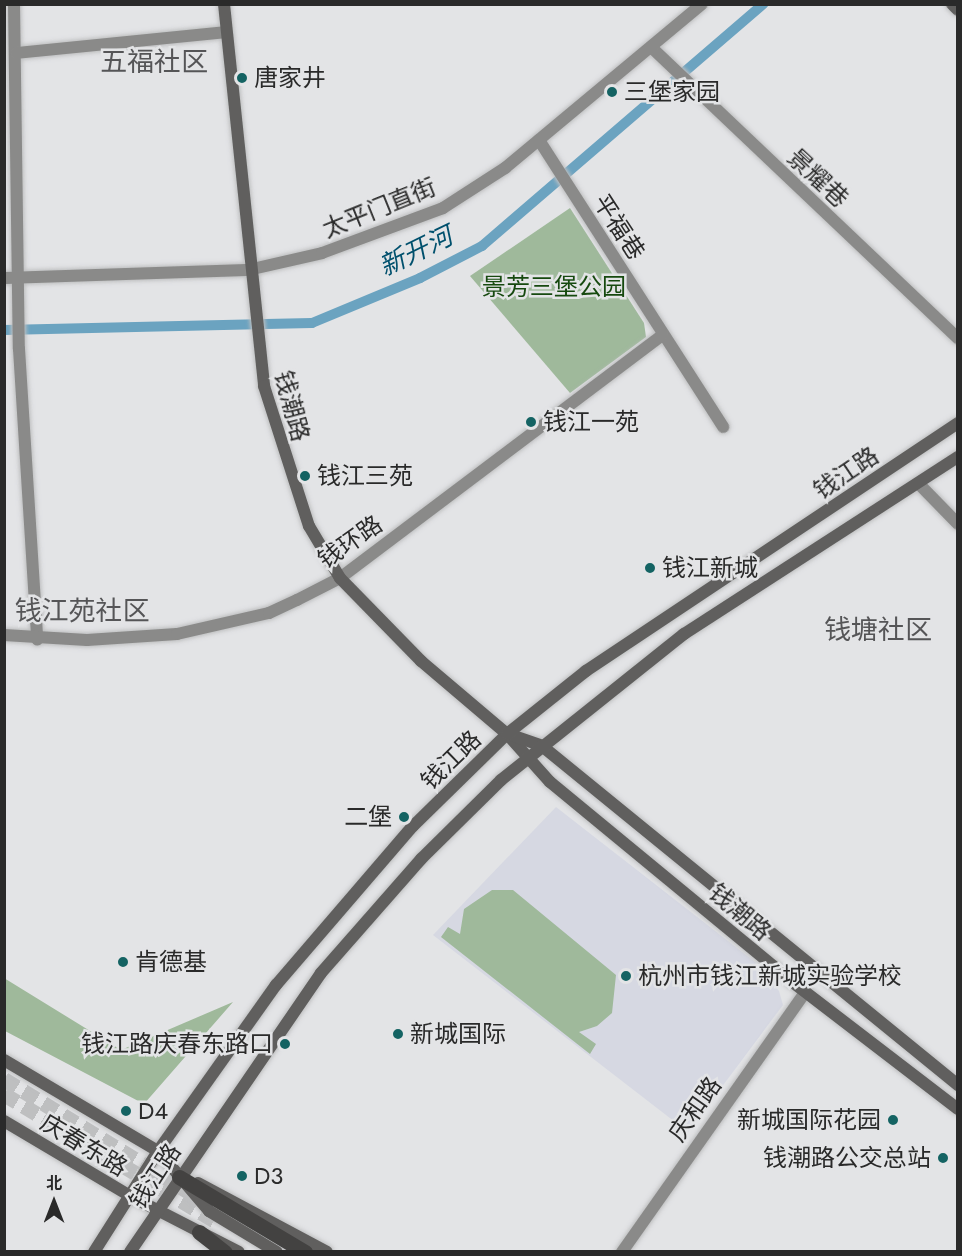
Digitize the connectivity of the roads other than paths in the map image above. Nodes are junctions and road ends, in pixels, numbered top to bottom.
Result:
1 (14, 4) edge
2 (225, 4) edge
3 (702, 4) edge
4 (952, 4) edge
5 (957, 9) edge
6 (226, 32) junction
7 (651, 47) junction
8 (16, 53) junction
9 (539, 140) junction
10 (248, 270) junction
11 (19, 278) junction
12 (4, 279) edge
13 (663, 335) junction
14 (957, 338) edge
15 (957, 423) edge
16 (723, 427) dead end
17 (957, 457) edge
18 (920, 485) junction
19 (957, 524) edge
20 (340, 578) junction
21 (4, 635) edge
22 (37, 639) junction
23 (507, 734) junction
24 (542, 746) junction
25 (528, 757) junction
26 (806, 993) junction
27 (4, 1060) edge
28 (957, 1085) edge
29 (957, 1109) edge
30 (4, 1121) edge
31 (158, 1151) junction
32 (179, 1177) junction
33 (132, 1197) junction
34 (158, 1210) junction
35 (199, 1232) junction
36 (94, 1251) edge
37 (130, 1251) edge
38 (225, 1251) edge
39 (239, 1251) edge
40 (277, 1251) edge
41 (305, 1251) edge
42 (327, 1251) edge
43 (622, 1251) edge

1 - 8 street
2 - 6 main road, 钱潮路
3 - 7 street, 太平门直街
4 - 5 main road
6 - 8 street
6 - 10 main road, 钱潮路
7 - 9 street, 太平门直街
7 - 14 street, 景耀巷
8 - 11 street
9 - 10 street, 太平门直街
9 - 13 street, 平福巷
10 - 11 street, 太平门直街
10 - 20 main road, 钱潮路
11 - 12 street, 太平门直街
11 - 22 street
13 - 16 street, 平福巷
13 - 20 street, 钱环路
15 - 23 main road, 钱江路
17 - 18 main road, 钱江路
18 - 19 street
18 - 24 main road, 钱江路
20 - 22 street, 钱环路
20 - 23 main road, 钱潮路
21 - 22 street, 钱环路
23 - 24 main road, 钱潮路
23 - 25 main road, 钱潮路
23 - 31 main road, 钱江路
24 - 25 main road, 钱江路
24 - 28 main road, 钱潮路
25 - 26 main road, 钱潮路
25 - 32 main road, 钱江路
26 - 29 main road, 钱潮路
26 - 43 street, 庆和路
27 - 31 main road, 庆春东路
30 - 33 main road, 庆春东路
31 - 32 main road, 庆春东路
31 - 33 main road, 钱江路
32 - 34 main road, 钱江路
32 - 40 main road, 庆春东路
32 - 41 main road
32 - 42 main road
33 - 34 main road, 庆春东路
33 - 36 main road, 钱江路
34 - 35 main road, 庆春东路
34 - 37 main road, 钱江路
35 - 38 main road
35 - 39 main road, 庆春东路

